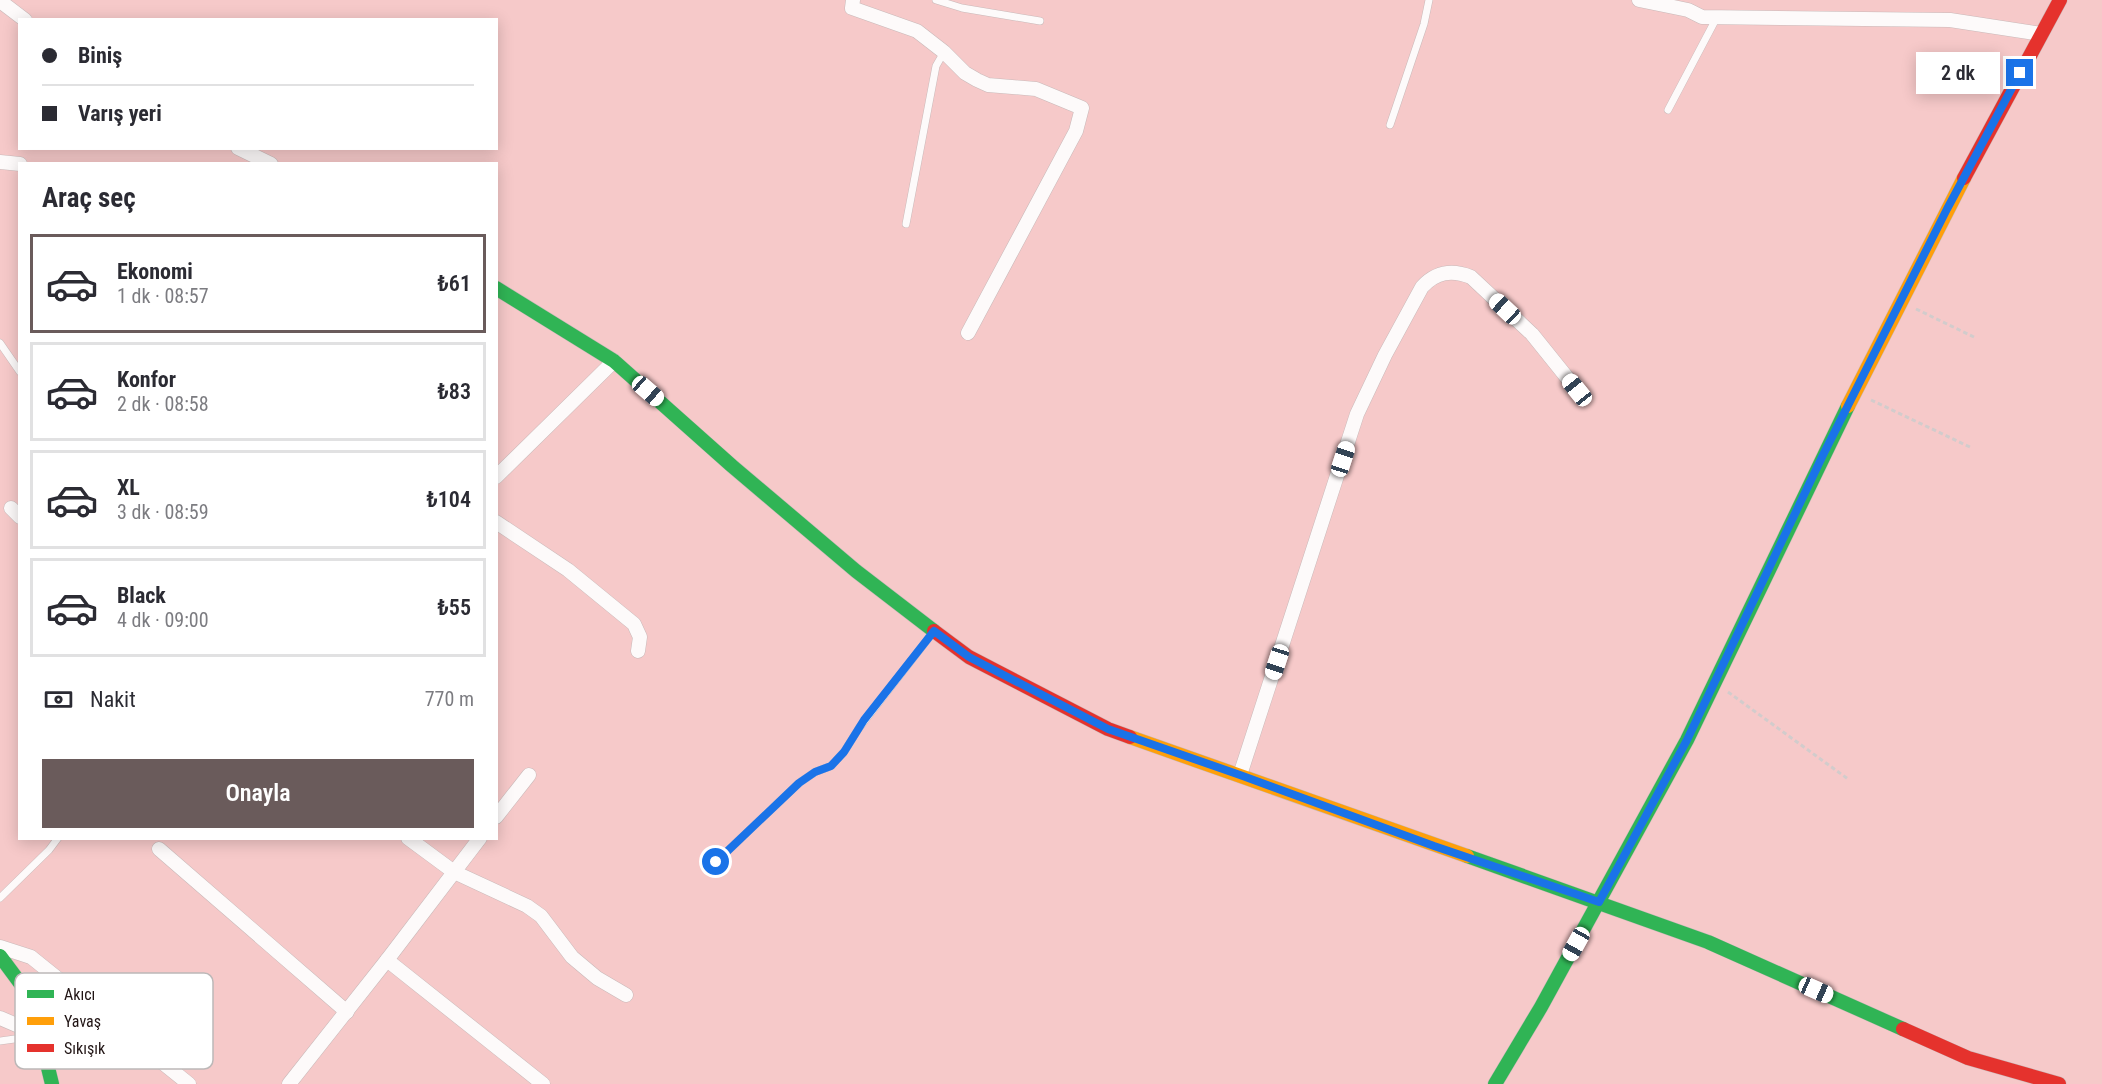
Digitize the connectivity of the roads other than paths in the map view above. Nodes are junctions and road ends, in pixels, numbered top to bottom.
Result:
1 (853, 0) edge
2 (936, 0) edge
3 (1429, 0) edge
4 (1639, 0) edge
5 (2060, 0) edge
6 (0, 1) edge
7 (22, 18) edge
8 (1717, 18) junction
9 (1040, 21) dead end
10 (2042, 34) junction
11 (944, 51) junction
12 (1668, 110) dead end
13 (1390, 125) dead end
14 (242, 150) edge
15 (0, 162) edge
16 (267, 162) edge
17 (18, 164) edge
18 (906, 224) dead end
19 (498, 289) edge
20 (968, 333) dead end
21 (0, 343) edge
22 (614, 361) junction
23 (18, 369) edge
24 (1577, 390) dead end
25 (498, 475) edge
26 (498, 527) edge
27 (934, 631) junction
28 (638, 651) dead end
29 (529, 775) dead end
30 (1240, 775) junction
31 (498, 814) edge
32 (57, 840) edge
33 (411, 840) edge
34 (478, 840) edge
35 (159, 849) dead end
36 (716, 862) dead end
37 (454, 872) junction
38 (0, 898) edge
39 (1599, 902) junction
40 (0, 947) edge
41 (0, 956) edge
42 (387, 960) junction
43 (51, 973) edge
44 (15, 976) edge
45 (626, 995) dead end
46 (346, 1012) junction
47 (0, 1018) edge
48 (15, 1024) edge
49 (15, 1039) edge
50 (0, 1041) edge
51 (48, 1069) edge
52 (170, 1069) edge
53 (2012, 1071) junction
54 (52, 1084) edge
55 (189, 1084) edge
56 (289, 1084) edge
57 (543, 1084) edge
58 (1495, 1084) edge
59 (2004, 1084) edge
60 (2059, 1084) edge

1 - 11 street
2 - 9 lane
3 - 13 lane
4 - 8 street
5 - 10 street
6 - 7 street
8 - 10 street
8 - 12 lane
10 - 39 street
11 - 18 lane
11 - 20 street
14 - 16 street
15 - 17 street
19 - 22 street
21 - 23 lane
22 - 25 street
22 - 27 street
24 - 30 street
26 - 28 street
27 - 30 street
27 - 36 lane
29 - 31 street
30 - 39 street
32 - 38 lane
33 - 37 street
34 - 37 street
35 - 46 street
37 - 42 street
37 - 45 street
39 - 53 street
39 - 58 street
40 - 43 street
41 - 44 street
42 - 46 street
42 - 57 street
46 - 56 street
47 - 48 street
49 - 50 lane
51 - 54 street
52 - 55 street
53 - 59 street
53 - 60 street

